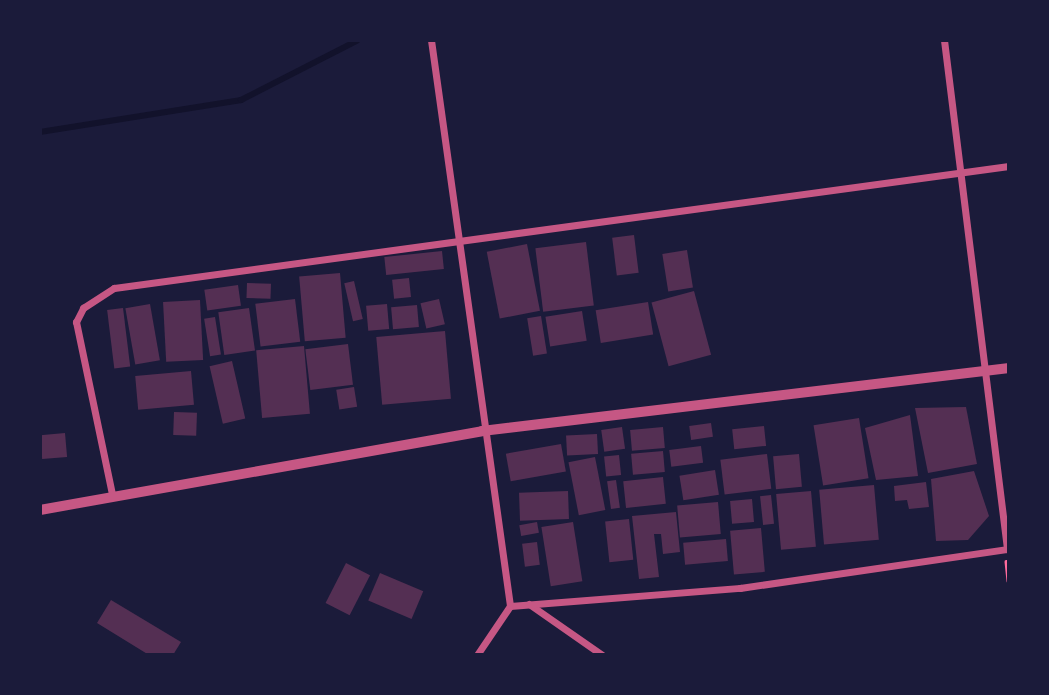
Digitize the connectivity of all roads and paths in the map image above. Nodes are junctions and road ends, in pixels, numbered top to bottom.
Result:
1 (431, 40) edge
2 (944, 40) edge
3 (1009, 166) edge
4 (962, 172) junction
5 (454, 239) junction
6 (1009, 368) edge
7 (986, 371) junction
8 (482, 431) junction
9 (113, 494) junction
10 (40, 510) edge
11 (1008, 549) edge
12 (1009, 581) edge
13 (529, 604) junction
14 (510, 606) junction
15 (477, 655) edge
16 (602, 655) edge

1 - 5 street
2 - 4 street
3 - 4 street
4 - 5 street
4 - 7 street
5 - 8 street
5 - 9 street
6 - 7 street
7 - 8 street
7 - 11 street
8 - 9 street
8 - 14 street
9 - 10 street
11 - 12 path
11 - 13 street
13 - 14 street
13 - 16 street
14 - 15 street

